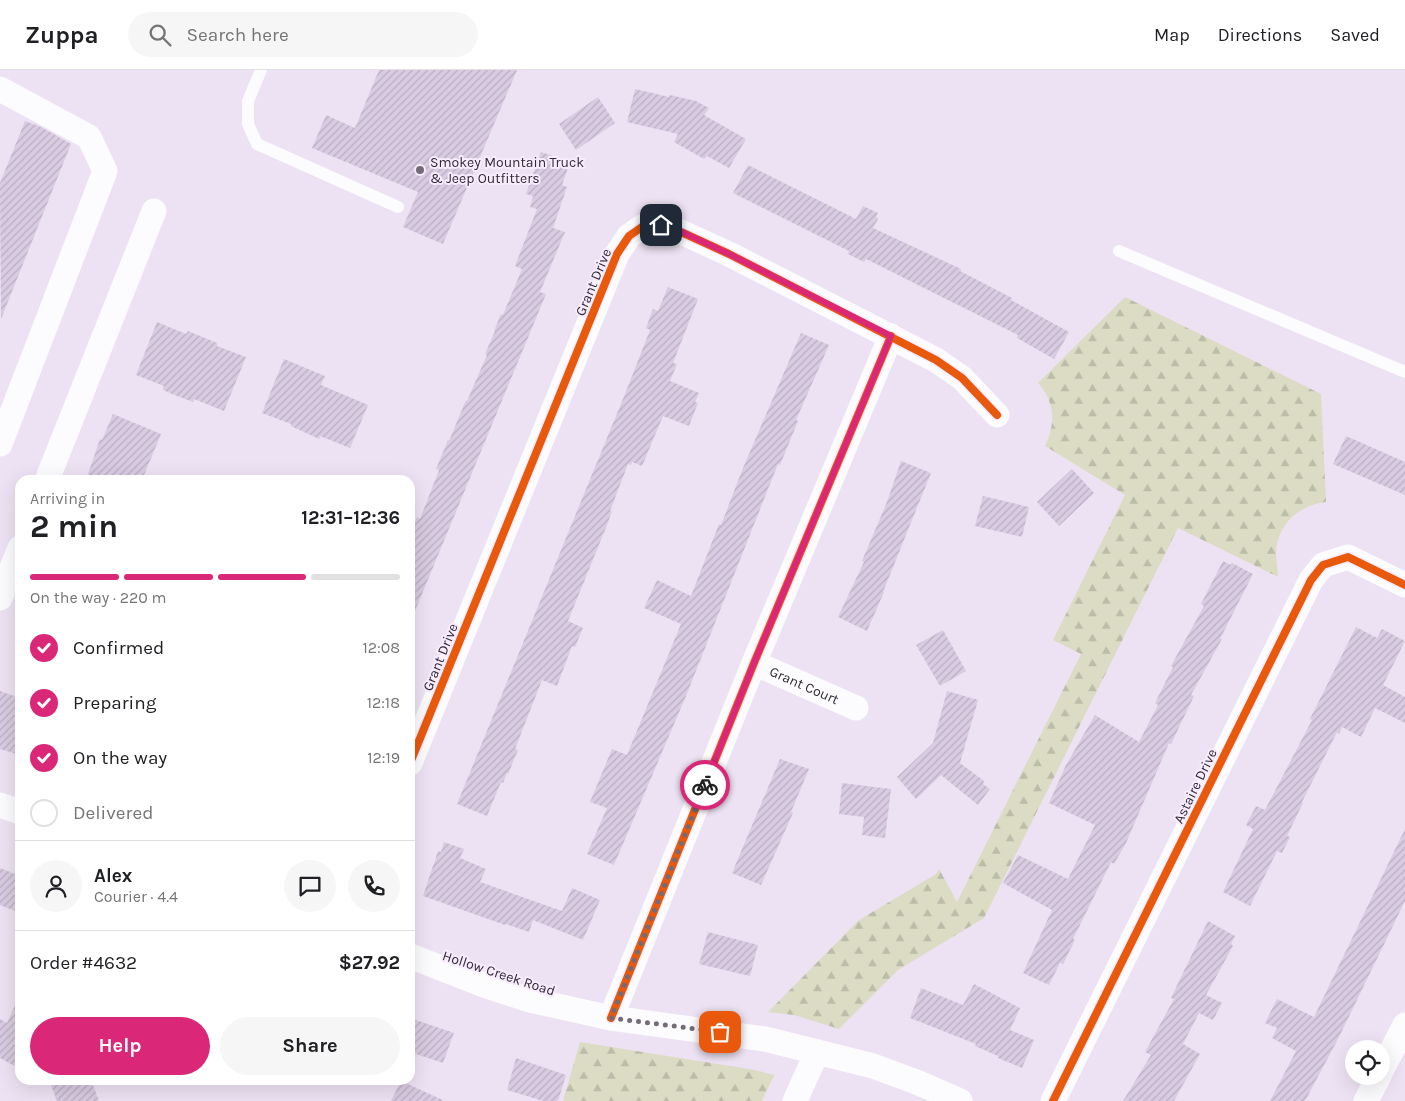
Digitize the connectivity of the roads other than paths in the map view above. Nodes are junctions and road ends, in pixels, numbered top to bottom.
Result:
1 (261, 70) edge
2 (0, 89) edge
3 (398, 207) dead end
4 (154, 211) dead end
5 (1119, 251) dead end
6 (891, 336) junction
7 (1405, 372) edge
8 (997, 415) dead end
9 (0, 444) edge
10 (49, 475) edge
11 (15, 560) edge
12 (1405, 585) edge
13 (0, 598) edge
14 (754, 663) junction
15 (856, 708) dead end
16 (415, 751) edge
17 (0, 805) edge
18 (15, 810) edge
19 (415, 958) edge
20 (611, 1018) junction
21 (1405, 1025) edge
22 (817, 1052) junction
23 (1390, 1054) edge
24 (1374, 1085) edge
25 (795, 1101) edge
26 (960, 1101) edge
27 (1053, 1101) edge
28 (1366, 1101) edge

1 - 3 lane
2 - 9 street
4 - 10 street
5 - 7 lane
6 - 8 street, Grant Drive
6 - 14 street
6 - 16 street, Grant Drive
11 - 13 street
12 - 27 street, Astaire Drive
14 - 15 street, Grant Court
14 - 20 street
17 - 18 street
19 - 20 street, Hollow Creek Road
20 - 22 street, Hollow Creek Road
21 - 23 street
22 - 25 street
22 - 26 street, Hollow Creek Road
24 - 28 street

